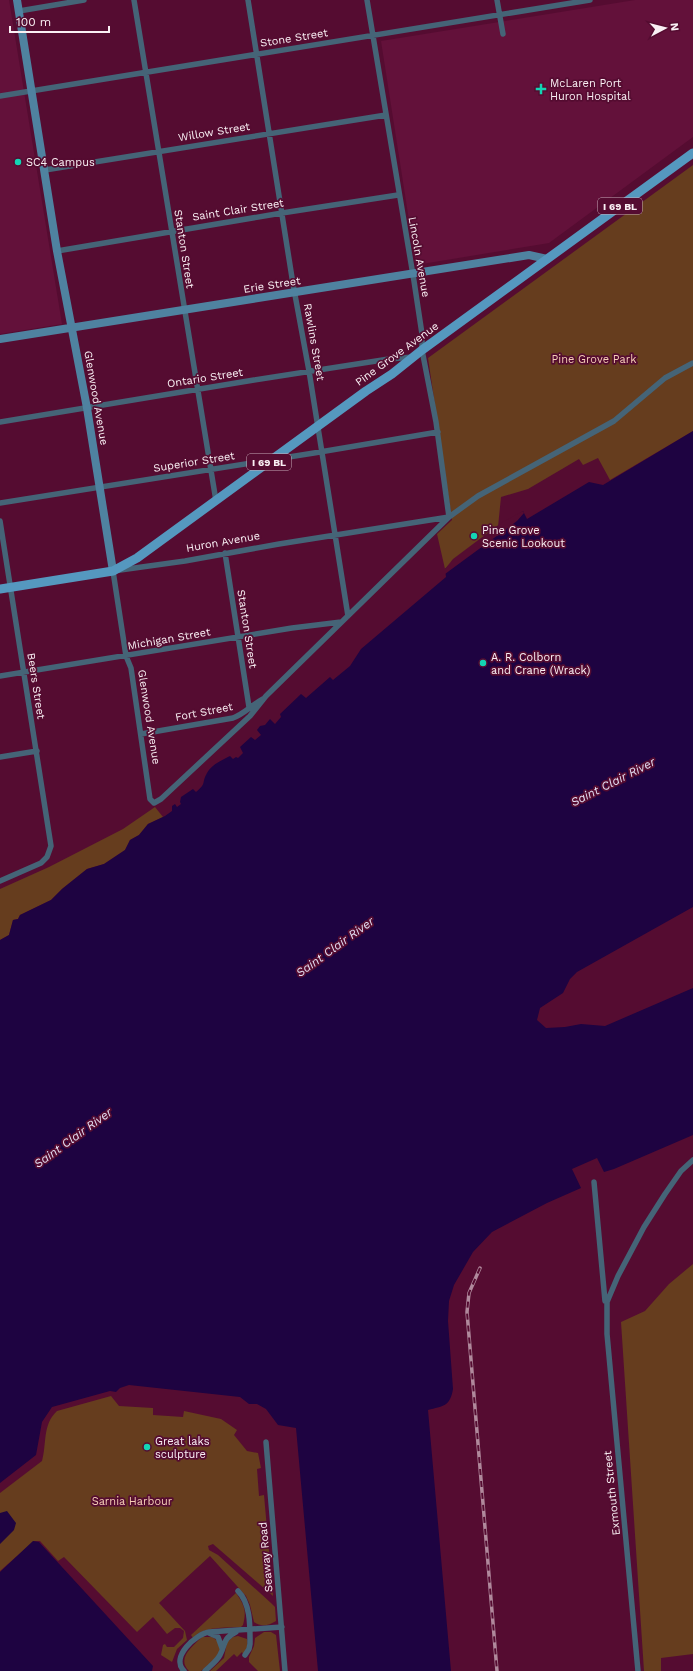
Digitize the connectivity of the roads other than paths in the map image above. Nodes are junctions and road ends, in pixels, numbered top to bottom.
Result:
1 (17, 0) edge
2 (84, 0) edge
3 (134, 0) edge
4 (248, 0) edge
5 (367, 0) edge
6 (497, 0) edge
7 (590, 0) edge
8 (19, 11) junction
9 (500, 14) junction
10 (503, 34) dead end
11 (373, 35) junction
12 (257, 54) junction
13 (146, 72) junction
14 (32, 91) junction
15 (0, 96) edge
16 (386, 115) junction
17 (269, 134) junction
18 (159, 151) junction
19 (693, 153) edge
20 (45, 170) junction
21 (398, 195) junction
22 (282, 212) junction
23 (171, 232) junction
24 (57, 251) junction
25 (547, 259) junction
26 (412, 273) junction
27 (295, 292) junction
28 (185, 310) junction
29 (72, 328) junction
30 (0, 339) edge
31 (422, 350) junction
32 (414, 356) junction
33 (693, 363) edge
34 (309, 371) junction
35 (198, 389) junction
36 (87, 408) junction
37 (0, 422) edge
38 (318, 426) junction
39 (438, 432) junction
40 (322, 452) junction
41 (271, 460) junction
42 (211, 470) junction
43 (100, 487) junction
44 (216, 501) junction
45 (0, 503) edge
46 (449, 517) junction
47 (0, 521) edge
48 (336, 536) junction
49 (225, 553) junction
50 (114, 571) junction
51 (11, 587) junction
52 (0, 589) edge
53 (348, 616) junction
54 (341, 622) junction
55 (239, 637) junction
56 (126, 656) junction
57 (24, 672) junction
58 (0, 676) edge
59 (266, 696) junction
60 (249, 707) junction
61 (141, 734) junction
62 (37, 751) junction
63 (0, 757) edge
64 (0, 881) edge
65 (693, 1160) edge
66 (594, 1182) dead end
67 (606, 1313) junction
68 (266, 1442) dead end
69 (238, 1591) dead end
70 (282, 1627) junction
71 (242, 1630) junction
72 (250, 1630) junction
73 (205, 1633) junction
74 (222, 1653) junction
75 (245, 1655) dead end
76 (184, 1671) edge
77 (205, 1671) edge
78 (285, 1671) edge
79 (638, 1671) edge

1 - 8 street, Glenwood Avenue
2 - 8 street
3 - 13 street, Stanton Street
4 - 12 street, Rawlins Street
5 - 11 street, Lincoln Avenue
6 - 9 street
7 - 9 street, Stone Street
8 - 14 street, Glenwood Avenue
9 - 10 street
9 - 11 street, Stone Street
11 - 12 street, Stone Street
11 - 16 street, Lincoln Avenue
12 - 13 street, Stone Street
12 - 17 street, Rawlins Street
13 - 14 street, Stone Street
13 - 18 street, Stanton Street
14 - 15 street, Stone Street
14 - 20 street, Glenwood Avenue
16 - 17 street, Willow Street
16 - 21 street, Lincoln Avenue
17 - 18 street, Willow Street
17 - 22 street, Rawlins Street
18 - 20 street, Willow Street
18 - 23 street, Stanton Street
19 - 25 main road, Pine Grove Avenue / I 69 BL
20 - 24 street, Glenwood Avenue
21 - 22 street, Saint Clair Street
21 - 26 street, Lincoln Avenue
22 - 23 street, Saint Clair Street
22 - 27 street, Rawlins Street
23 - 24 street, Saint Clair Street
23 - 28 street, Stanton Street
24 - 29 street, Glenwood Avenue
25 - 26 street, Erie Street
25 - 31 main road, Pine Grove Avenue / I 69 BL
26 - 27 street, Erie Street
26 - 31 street, Lincoln Avenue
27 - 28 street, Erie Street
27 - 34 street, Rawlins Street
28 - 29 street, Erie Street
28 - 35 street, Stanton Street
29 - 30 street, Erie Street
29 - 36 street, Glenwood Avenue
31 - 32 main road, Pine Grove Avenue / I 69 BL
31 - 39 street, Lincoln Avenue
32 - 34 street, Ontario Street
32 - 38 main road, Pine Grove Avenue / I 69 BL
33 - 46 street
34 - 35 street, Ontario Street
34 - 38 street, Rawlins Street
35 - 36 street, Ontario Street
35 - 42 street, Stanton Street
36 - 37 street, Ontario Street
36 - 43 street, Glenwood Avenue
38 - 40 street, Rawlins Street
38 - 41 main road, Pine Grove Avenue / I 69 BL
39 - 40 street, Superior Street
39 - 46 street, Lincoln Avenue
40 - 41 street, Superior Street
40 - 48 street, Rawlins Street
41 - 42 street, Superior Street
41 - 44 main road, Pine Grove Avenue / I 69 BL
42 - 43 street, Superior Street
42 - 44 street, Stanton Street
43 - 45 street, Superior Street
43 - 50 street, Glenwood Avenue
44 - 50 main road, Pine Grove Avenue / I 69 BL
46 - 48 street, Huron Avenue
46 - 53 street
47 - 51 street, Beers Street
48 - 49 street, Huron Avenue
48 - 53 street, Rawlins Street
49 - 50 street, Huron Avenue
49 - 55 street, Stanton Street
50 - 51 main road, Huron Avenue / I 69 BL
50 - 56 street, Glenwood Avenue
51 - 52 main road, Huron Avenue / I 69 BL
51 - 57 street, Beers Street
53 - 54 street
54 - 55 street, Michigan Street
54 - 59 street
55 - 56 street, Michigan Street
55 - 60 street, Stanton Street
56 - 57 street, Michigan Street
56 - 61 street, Glenwood Avenue
57 - 58 street, Michigan Street
57 - 62 street, Beers Street
59 - 60 street, Fort Street
59 - 61 street, Glenwood Avenue
60 - 61 street, Fort Street
62 - 63 street
62 - 64 street, Beers Street
65 - 67 street, Exmouth Street
66 - 67 street, Exmouth Street
67 - 79 street, Exmouth Street
68 - 70 street, Seaway Road
69 - 72 street
70 - 72 street
70 - 78 street, Seaway Road
71 - 72 street
71 - 73 street
71 - 74 street
72 - 75 street
73 - 74 street
73 - 76 street
74 - 77 street

